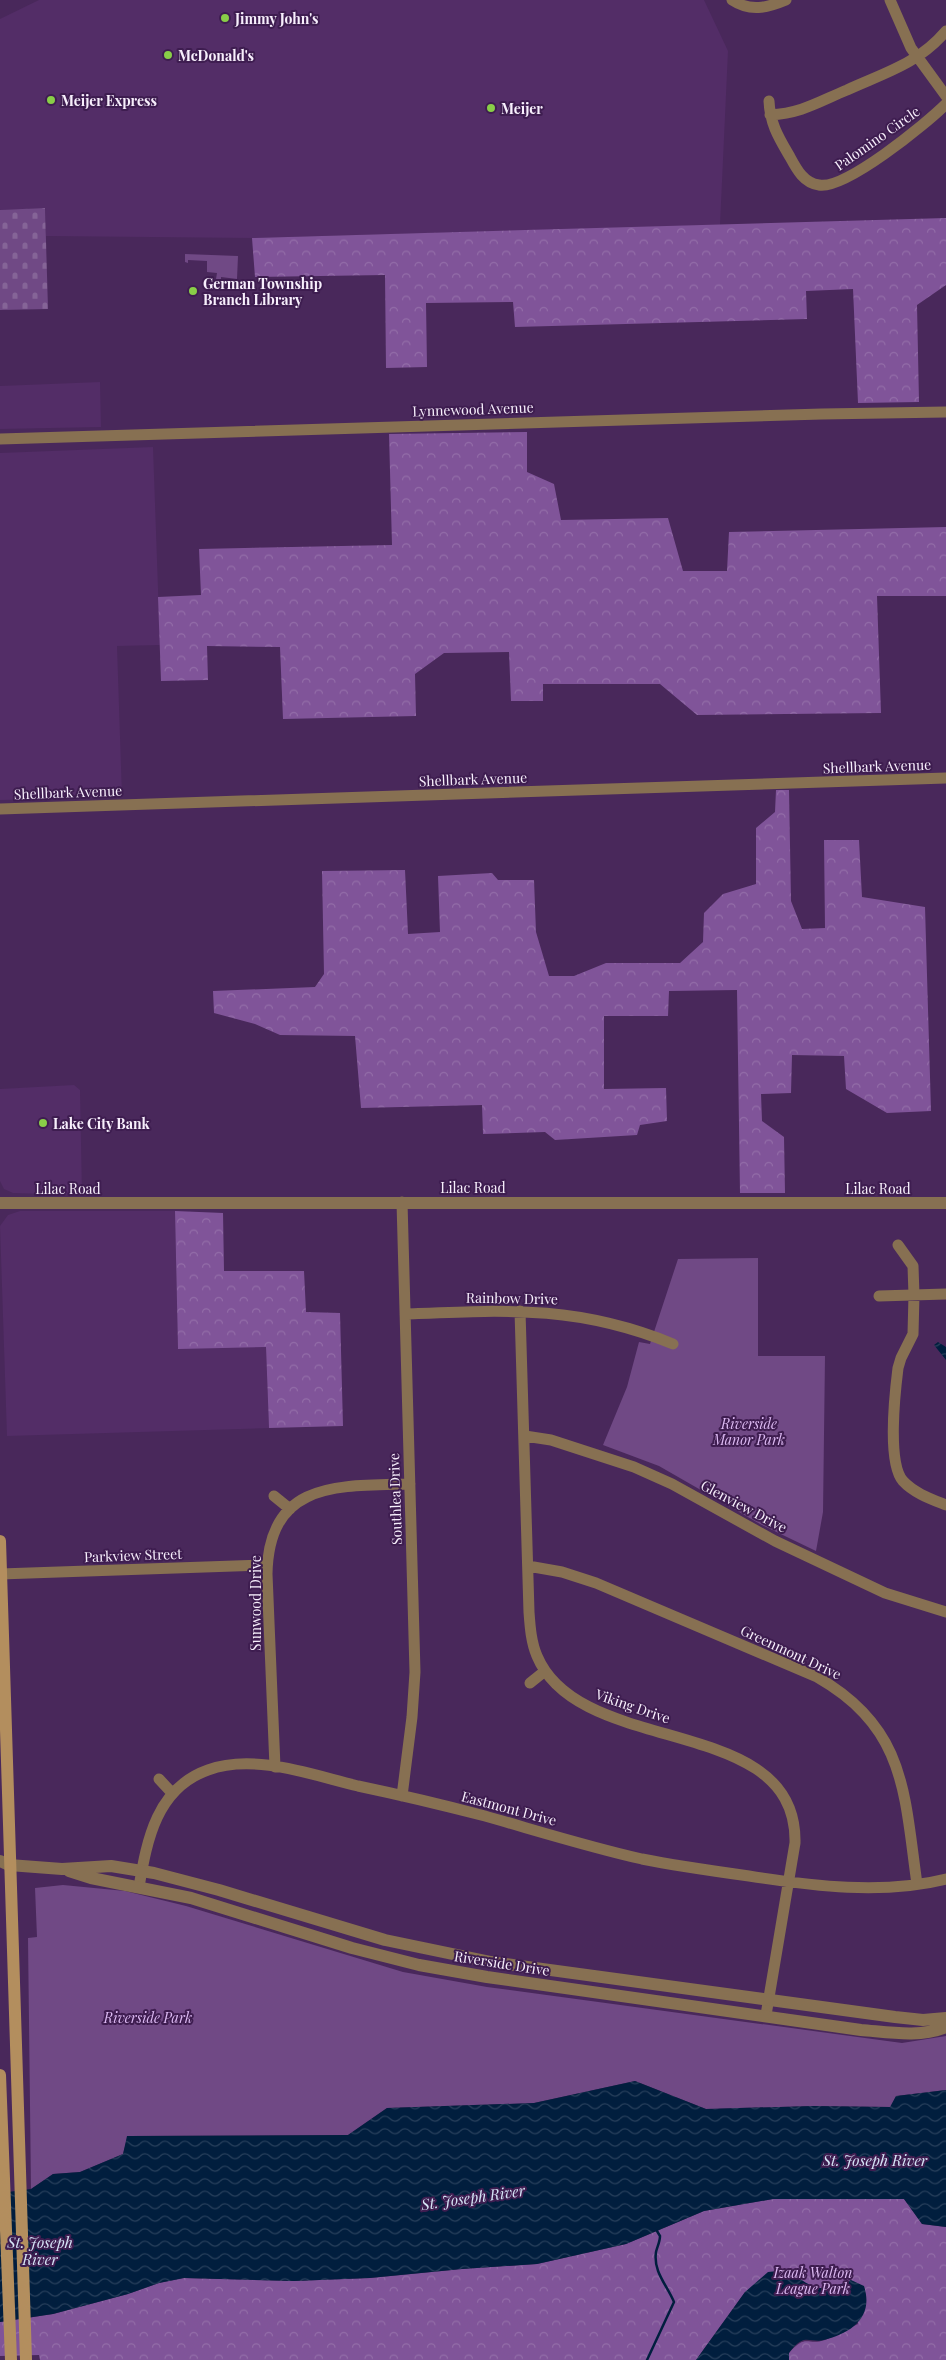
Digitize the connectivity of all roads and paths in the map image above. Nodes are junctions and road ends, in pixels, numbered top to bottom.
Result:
1 (732, 0) edge
2 (786, 0) edge
3 (890, 0) edge
4 (946, 31) edge
5 (916, 57) junction
6 (946, 96) edge
7 (769, 101) dead end
8 (946, 104) edge
9 (770, 115) junction
10 (946, 412) edge
11 (0, 439) edge
12 (946, 778) edge
13 (0, 809) edge
14 (402, 1202) junction
15 (0, 1203) edge
16 (946, 1203) edge
17 (898, 1245) dead end
18 (946, 1294) edge
19 (914, 1295) junction
20 (880, 1296) dead end
21 (520, 1311) junction
22 (405, 1314) junction
23 (673, 1344) dead end
24 (524, 1436) junction
25 (410, 1484) junction
26 (274, 1496) dead end
27 (946, 1505) edge
28 (290, 1509) junction
29 (0, 1541) edge
30 (268, 1565) junction
31 (528, 1566) junction
32 (1, 1574) edge
33 (946, 1612) edge
34 (545, 1671) junction
35 (530, 1683) dead end
36 (275, 1767) junction
37 (159, 1779) dead end
38 (172, 1793) junction
39 (402, 1796) junction
40 (3, 1866) edge
41 (62, 1869) junction
42 (142, 1872) junction
43 (946, 1879) edge
44 (789, 1882) junction
45 (917, 1884) junction
46 (139, 1887) junction
47 (768, 2000) junction
48 (766, 2015) junction
49 (946, 2018) edge
50 (946, 2027) edge
51 (0, 2075) edge
52 (11, 2359) edge
53 (26, 2359) edge

1 - 2 street
3 - 5 street
4 - 5 street
5 - 6 street
5 - 9 street
7 - 9 street, Palomino Circle
8 - 9 street, Palomino Circle
10 - 11 street, Lynnewood Avenue
12 - 13 street, Shellbark Avenue
14 - 15 street, Lilac Road
14 - 16 street, Lilac Road
14 - 22 street, Southlea Drive
17 - 19 street
18 - 19 street
19 - 20 street
19 - 27 street
21 - 22 street, Rainbow Drive
21 - 23 street, Rainbow Drive
21 - 24 street, Viking Drive
22 - 25 street, Southlea Drive
24 - 31 street, Viking Drive
24 - 33 street, Glenview Drive
25 - 28 street, Sunwood Drive
25 - 39 street, Southlea Drive
26 - 28 street
28 - 30 street, Sunwood Drive
29 - 32 main road
30 - 32 street, Parkview Street
30 - 36 street, Sunwood Drive
31 - 34 street, Viking Drive
31 - 45 street, Greenmont Drive
32 - 40 main road
34 - 35 street
34 - 44 street, Viking Drive
36 - 38 street, Eastmont Drive
36 - 39 street, Eastmont Drive
37 - 38 street
38 - 42 street, Eastmont Drive
39 - 44 street, Eastmont Drive
40 - 41 street, Riverside Drive
40 - 53 main road
41 - 42 street, Riverside Drive
41 - 46 street, Riverside Drive
42 - 46 street, Eastmont Drive
42 - 47 street, Riverside Drive
43 - 45 street, Eastmont Drive
44 - 45 street, Eastmont Drive
44 - 47 street, Viking Drive
46 - 48 street, Riverside Drive
47 - 48 street, Viking Drive
47 - 49 street, Riverside Drive
48 - 50 street, Riverside Drive
51 - 52 main road

